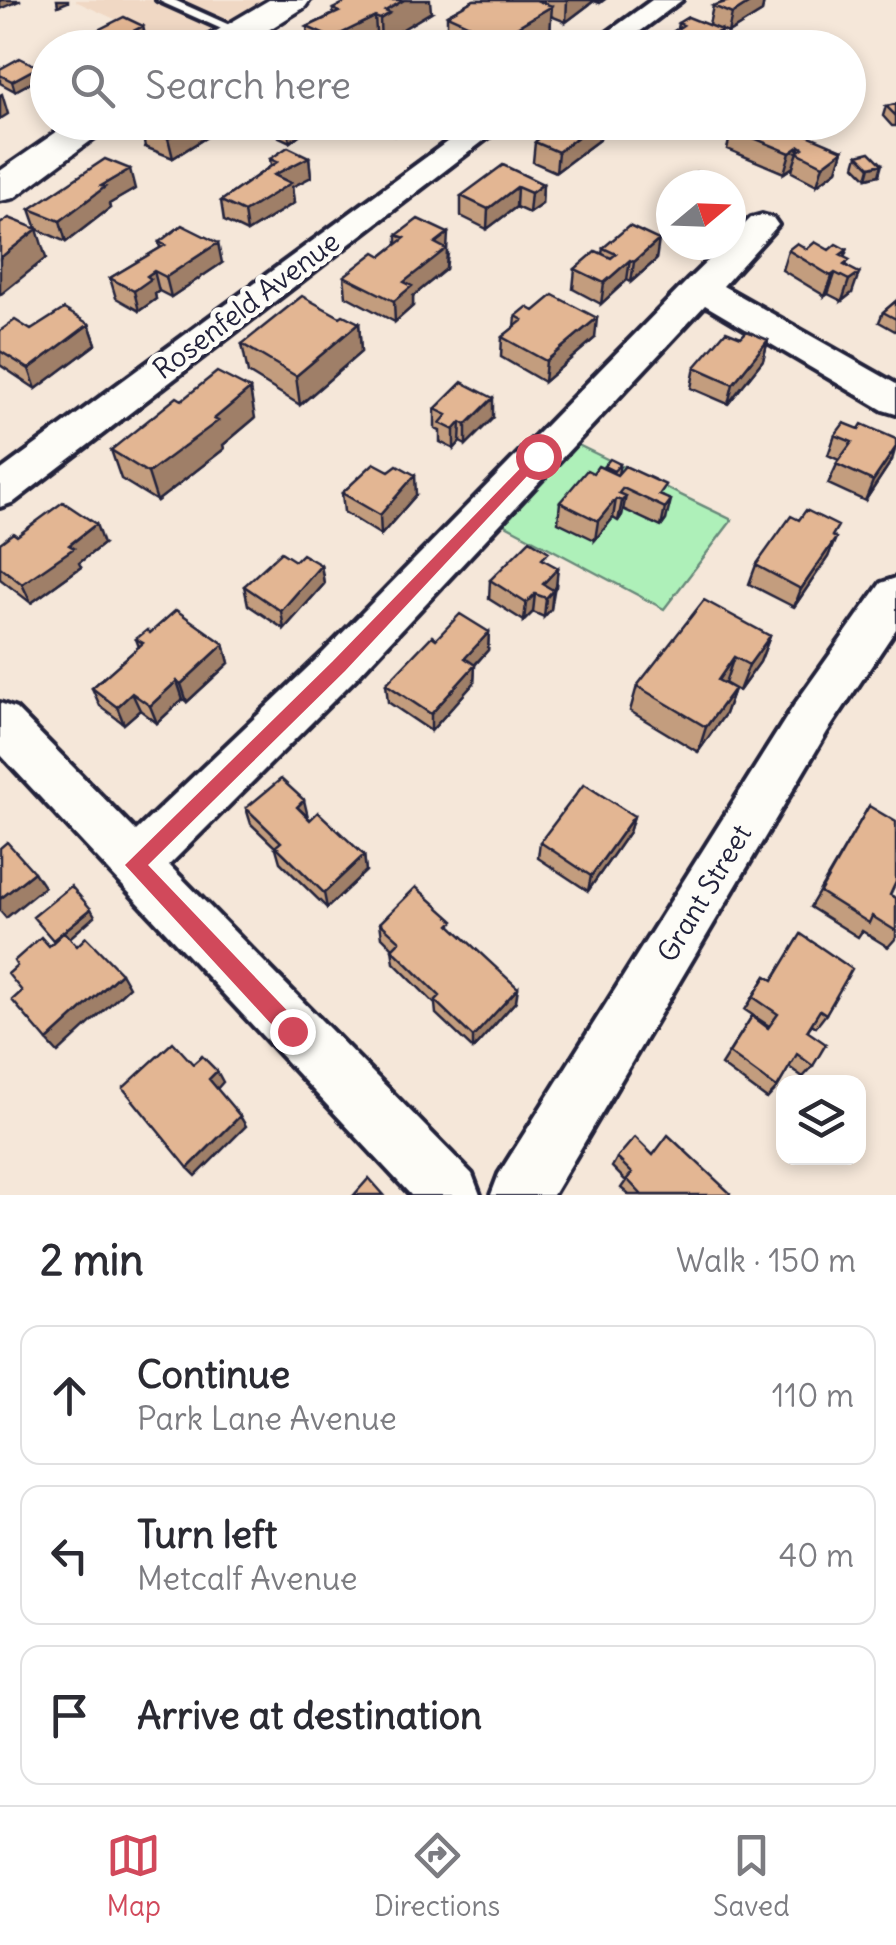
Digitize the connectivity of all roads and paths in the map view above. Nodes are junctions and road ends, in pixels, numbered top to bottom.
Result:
1 (293, 0) edge
2 (669, 0) edge
3 (172, 1) edge
4 (213, 30) edge
5 (244, 30) edge
6 (625, 30) edge
7 (71, 140) edge
8 (470, 140) edge
9 (0, 189) edge
10 (762, 224) dead end
11 (700, 288) junction
12 (896, 400) edge
13 (0, 492) edge
14 (896, 595) edge
15 (4, 733) edge
16 (135, 865) junction
17 (451, 1195) edge
18 (520, 1195) edge

1 - 5 main road
2 - 6 street
3 - 4 lane
7 - 9 main road
8 - 13 street, Rosenfeld Avenue
10 - 11 street
11 - 12 street
11 - 16 street
14 - 18 street, Grant Street
15 - 16 street
16 - 17 street

